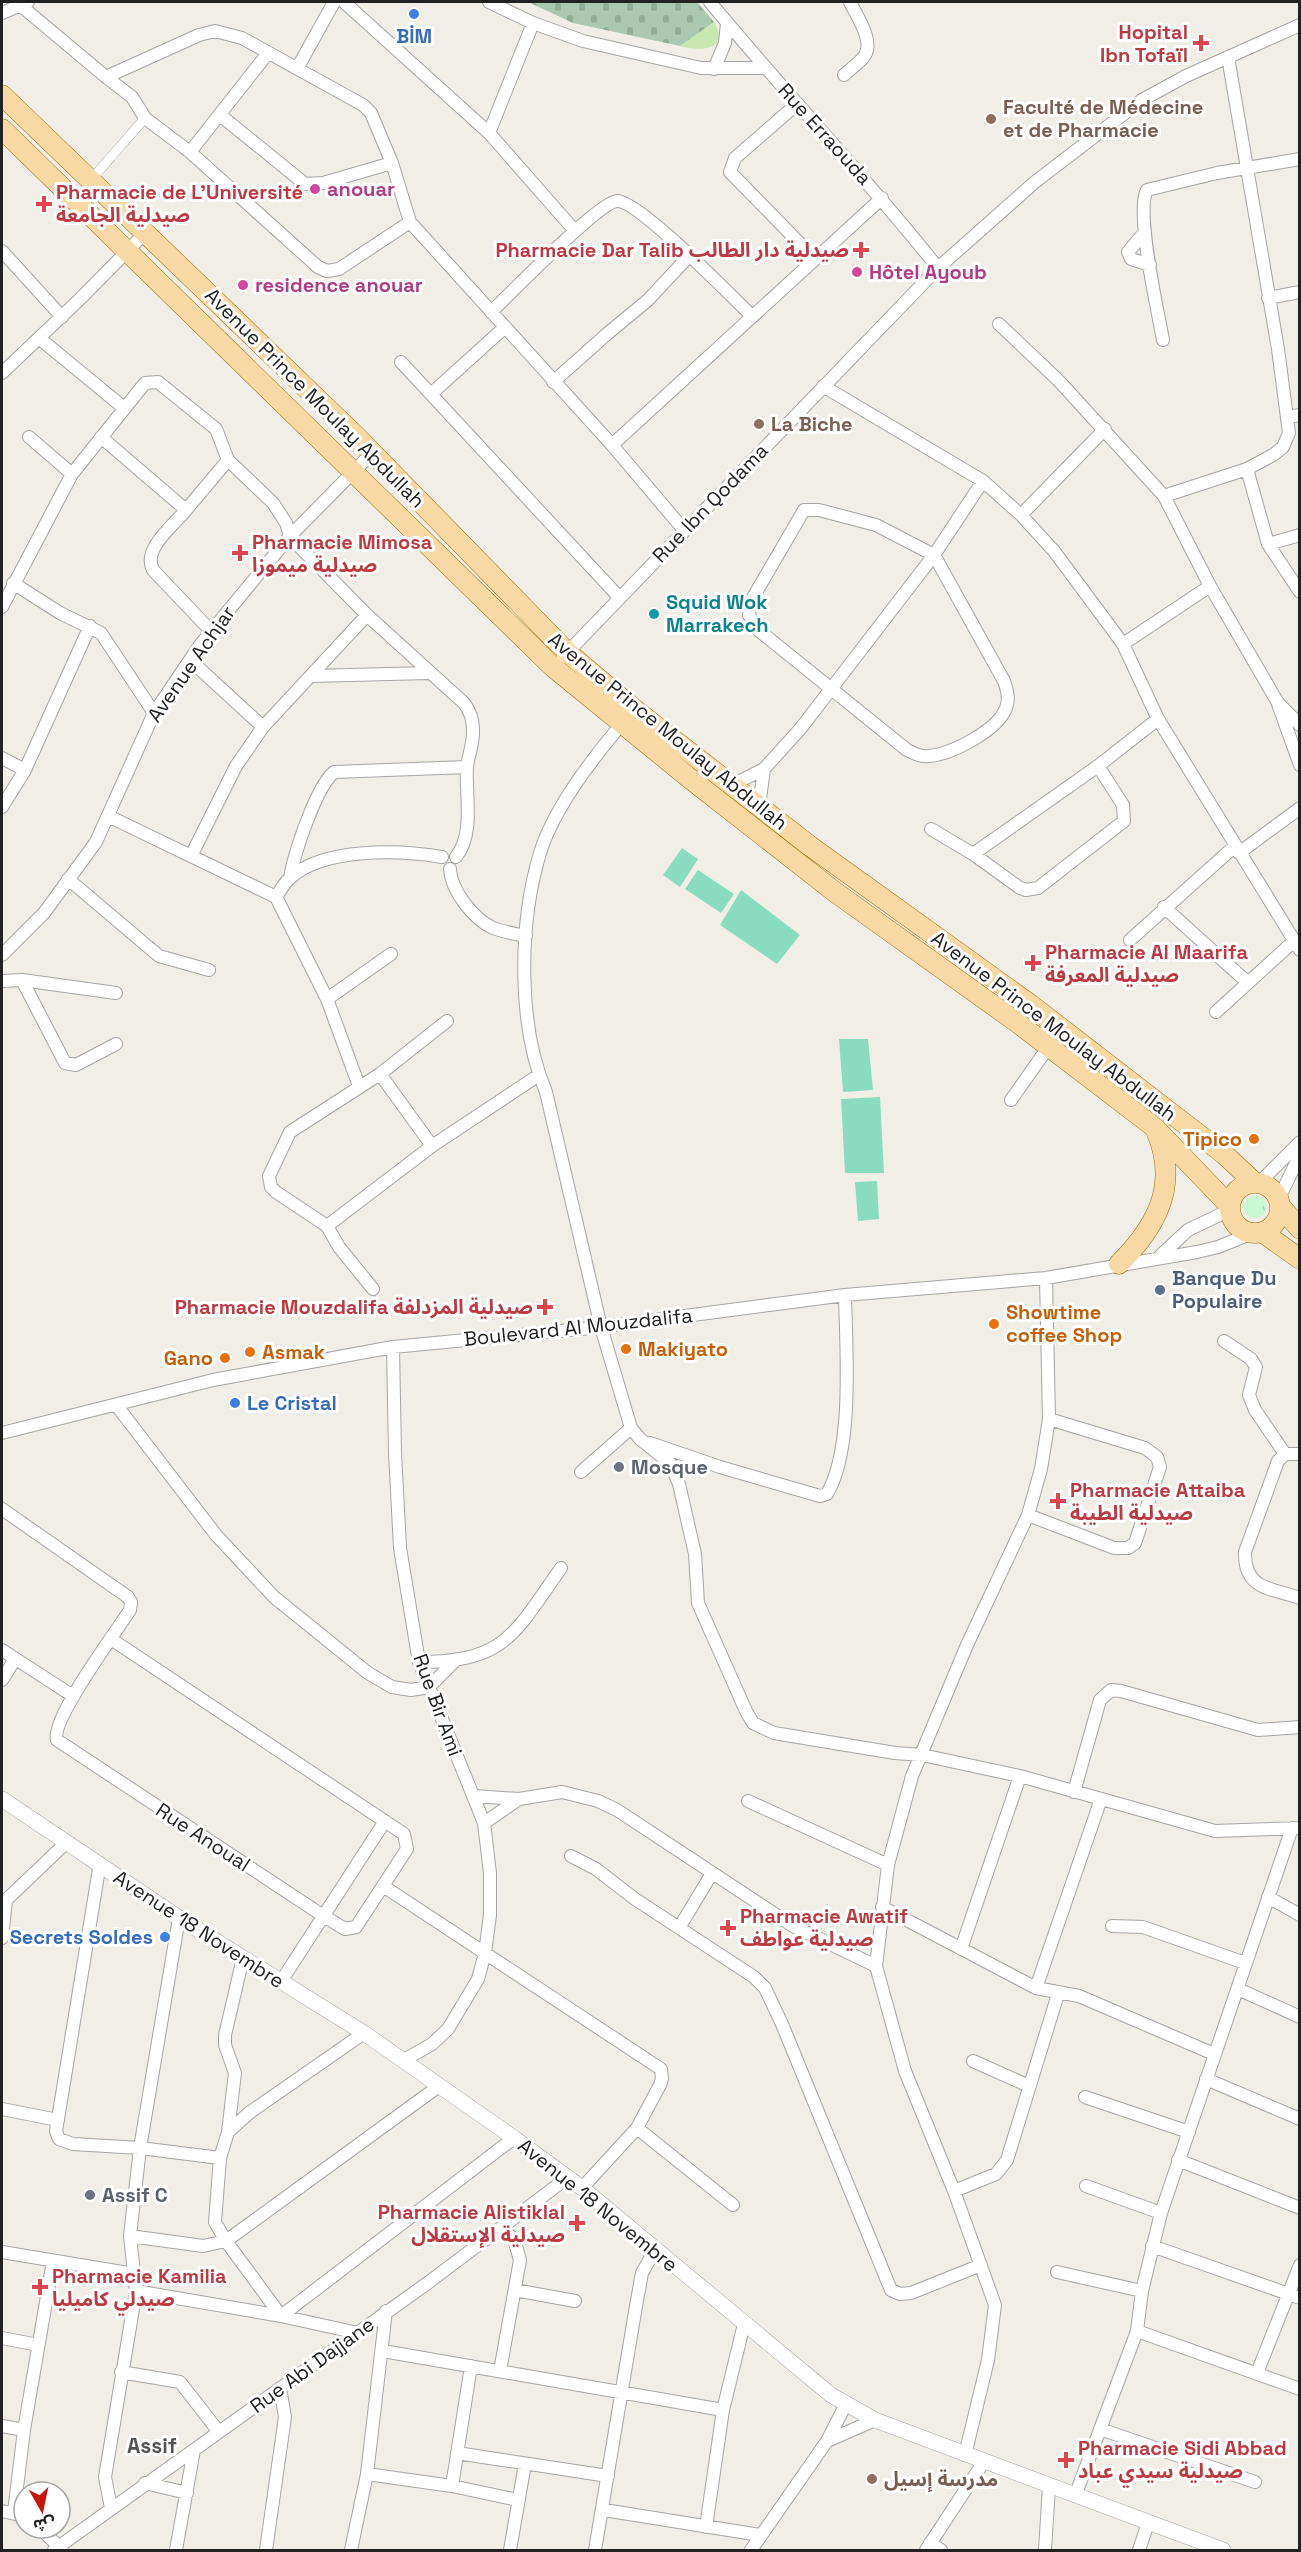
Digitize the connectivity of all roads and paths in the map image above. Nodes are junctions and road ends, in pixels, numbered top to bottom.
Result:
1 (334, 2) edge
2 (344, 2) edge
3 (489, 2) edge
4 (710, 2) edge
5 (850, 2) edge
6 (24, 3) edge
7 (2, 13) edge
8 (533, 23) junction
9 (727, 23) junction
10 (1299, 25) edge
11 (268, 53) junction
12 (1228, 57) junction
13 (298, 67) junction
14 (764, 68) junction
15 (714, 69) junction
16 (844, 75) dead end
17 (106, 77) junction
18 (2, 95) edge
19 (797, 104) junction
20 (220, 115) junction
21 (144, 118) junction
22 (2, 129) edge
23 (489, 133) junction
24 (190, 152) junction
25 (1299, 159) edge
26 (392, 163) junction
27 (1247, 168) junction
28 (90, 181) junction
29 (882, 198) junction
30 (410, 222) junction
31 (575, 231) junction
32 (146, 232) junction
33 (1145, 232) junction
34 (2, 251) edge
35 (127, 251) junction
36 (689, 256) junction
37 (815, 259) junction
38 (1150, 265) junction
39 (938, 268) junction
40 (1299, 292) edge
41 (1268, 298) junction
42 (491, 312) junction
43 (751, 315) junction
44 (62, 317) junction
45 (999, 324) dead end
46 (504, 328) junction
47 (39, 338) junction
48 (1163, 340) dead end
49 (401, 362) dead end
50 (2, 373) edge
51 (553, 382) junction
52 (823, 386) junction
53 (431, 394) junction
54 (124, 408) junction
55 (1293, 416) edge
56 (1105, 429) junction
57 (29, 437) dead end
58 (101, 437) junction
59 (612, 445) junction
60 (372, 453) junction
61 (228, 460) junction
62 (1247, 469) junction
63 (355, 471) junction
64 (72, 474) junction
65 (983, 481) junction
66 (1164, 496) junction
67 (186, 510) junction
68 (1021, 515) junction
69 (684, 530) junction
70 (1299, 535) edge
71 (290, 536) junction
72 (1268, 544) junction
73 (934, 555) junction
74 (13, 583) junction
75 (1210, 586) junction
76 (1299, 592) edge
77 (618, 596) junction
78 (2, 607) edge
79 (367, 615) junction
80 (90, 626) junction
81 (211, 631) junction
82 (1122, 644) junction
83 (567, 652) junction
84 (190, 660) junction
85 (553, 666) junction
86 (428, 673) junction
87 (312, 676) junction
88 (832, 690) junction
89 (1278, 703) junction
90 (154, 713) junction
91 (628, 716) junction
92 (1158, 719) junction
93 (1299, 725) edge
94 (263, 728) junction
95 (2, 758) edge
96 (1299, 765) edge
97 (1098, 766) junction
98 (467, 767) junction
99 (764, 769) junction
100 (25, 770) junction
101 (732, 784) junction
102 (759, 806) junction
103 (2, 807) edge
104 (1299, 808) edge
105 (108, 816) junction
106 (931, 828) dead end
107 (1237, 849) junction
108 (191, 855) junction
109 (973, 855) junction
110 (453, 863) junction
111 (290, 878) junction
112 (68, 879) junction
113 (276, 897) junction
114 (1164, 907) junction
115 (526, 936) junction
116 (1130, 940) dead end
117 (1297, 946) edge
118 (391, 954) dead end
119 (2, 955) edge
120 (209, 970) dead end
121 (22, 980) junction
122 (2, 981) edge
123 (1247, 982) junction
124 (116, 993) dead end
125 (327, 999) junction
126 (1216, 1012) dead end
127 (447, 1021) dead end
128 (116, 1044) dead end
129 (1049, 1046) junction
130 (380, 1074) junction
131 (539, 1075) junction
132 (359, 1086) junction
133 (1011, 1101) dead end
134 (1154, 1127) junction
135 (1299, 1142) edge
136 (432, 1146) junction
137 (1299, 1155) edge
138 (1257, 1183) junction
139 (1280, 1203) junction
140 (1230, 1208) junction
141 (327, 1226) junction
142 (1299, 1229) edge
143 (1258, 1232) junction
144 (1160, 1256) junction
145 (1299, 1259) edge
146 (1119, 1264) junction
147 (1046, 1278) junction
148 (373, 1289) dead end
149 (845, 1295) junction
150 (601, 1327) junction
151 (1224, 1341) dead end
152 (393, 1347) junction
153 (117, 1406) junction
154 (1049, 1419) junction
155 (631, 1428) junction
156 (2, 1433) edge
157 (640, 1439) junction
158 (1285, 1454) junction
159 (1299, 1454) edge
160 (581, 1472) dead end
161 (2, 1509) edge
162 (1028, 1515) junction
163 (561, 1568) dead end
164 (1299, 1598) edge
165 (111, 1639) junction
166 (2, 1650) edge
167 (15, 1659) junction
168 (419, 1662) junction
169 (454, 1662) junction
170 (2, 1680) edge
171 (429, 1687) junction
172 (73, 1696) junction
173 (1299, 1727) edge
174 (922, 1755) junction
175 (1020, 1776) junction
176 (1074, 1792) junction
177 (474, 1796) junction
178 (2, 1799) edge
179 (519, 1799) junction
180 (1101, 1799) junction
181 (748, 1801) dead end
182 (385, 1821) junction
183 (484, 1823) junction
184 (1296, 1828) edge
185 (67, 1842) junction
186 (571, 1856) dead end
187 (100, 1863) junction
188 (888, 1865) junction
189 (711, 1875) junction
190 (383, 1886) junction
191 (1268, 1897) junction
192 (4, 1902) edge
193 (882, 1907) junction
194 (322, 1915) junction
195 (1299, 1915) edge
196 (179, 1918) junction
197 (1112, 1926) dead end
198 (679, 1928) junction
199 (2, 1938) edge
200 (962, 1949) junction
201 (485, 1953) junction
202 (243, 1958) junction
203 (1245, 1963) junction
204 (876, 1966) junction
205 (280, 1983) junction
206 (1036, 1988) junction
207 (1238, 1989) junction
208 (1058, 1994) junction
209 (1299, 2017) edge
210 (364, 2033) junction
211 (432, 2044) junction
212 (1214, 2054) junction
213 (404, 2060) junction
214 (973, 2061) dead end
215 (418, 2069) junction
216 (1206, 2079) junction
217 (439, 2086) junction
218 (1029, 2086) junction
219 (1085, 2097) dead end
220 (2, 2109) edge
221 (1299, 2119) edge
222 (58, 2120) junction
223 (637, 2128) junction
224 (228, 2132) junction
225 (1189, 2132) junction
226 (514, 2138) junction
227 (140, 2148) junction
228 (220, 2158) junction
229 (1178, 2160) junction
230 (567, 2178) junction
231 (1086, 2186) dead end
232 (582, 2188) junction
233 (954, 2191) junction
234 (733, 2205) dead end
235 (1299, 2208) edge
236 (1161, 2213) junction
237 (502, 2229) junction
238 (130, 2236) junction
239 (226, 2241) junction
240 (1152, 2246) junction
241 (655, 2250) junction
242 (2, 2252) edge
243 (53, 2261) junction
244 (981, 2265) junction
245 (1299, 2265) edge
246 (1058, 2272) dead end
247 (134, 2274) junction
248 (515, 2290) junction
249 (136, 2291) junction
250 (1142, 2292) junction
251 (1295, 2296) edge
252 (575, 2301) dead end
253 (387, 2311) junction
254 (281, 2316) junction
255 (744, 2324) junction
256 (1137, 2331) junction
257 (358, 2333) junction
258 (2, 2338) edge
259 (38, 2345) junction
260 (383, 2351) junction
261 (471, 2366) junction
262 (500, 2371) junction
263 (121, 2372) junction
264 (1257, 2373) junction
265 (280, 2388) junction
266 (1299, 2388) edge
267 (623, 2391) junction
268 (846, 2404) junction
269 (723, 2410) junction
270 (875, 2420) junction
271 (2, 2426) edge
272 (1100, 2429) junction
273 (24, 2430) junction
274 (219, 2432) junction
275 (827, 2441) junction
276 (194, 2450) junction
277 (457, 2452) junction
278 (965, 2455) junction
279 (984, 2463) junction
280 (525, 2464) junction
281 (367, 2474) junction
282 (608, 2476) junction
283 (17, 2480) edge
284 (1256, 2482) dead end
285 (145, 2483) junction
286 (452, 2486) junction
287 (1048, 2486) junction
288 (187, 2493) junction
289 (1076, 2496) junction
290 (518, 2500) junction
291 (111, 2508) junction
292 (604, 2510) junction
293 (1148, 2523) junction
294 (706, 2527) junction
295 (760, 2535) junction
296 (928, 2547) edge
297 (58, 2549) edge
298 (176, 2550) edge
299 (266, 2550) edge
300 (351, 2550) edge
301 (510, 2550) edge
302 (595, 2550) edge
303 (751, 2550) edge
304 (941, 2550) edge
305 (1045, 2550) edge
306 (1139, 2550) edge
307 (1223, 2550) edge

1 - 13 street
2 - 23 street
3 - 8 street
4 - 9 street, Rue Erraouda
5 - 16 street
6 - 7 street
6 - 17 street
8 - 15 street
8 - 23 street
9 - 14 street, Rue Erraouda
9 - 15 street
10 - 12 street, Rue Ibn Qodama
11 - 13 street
11 - 17 street
11 - 20 street
12 - 27 street
12 - 39 street, Rue Ibn Qodama
13 - 26 street
14 - 15 street
14 - 19 street, Rue Erraouda
17 - 21 street
18 - 28 main road, Avenue Prince Moulay Abdullah
19 - 29 street, Rue Erraouda
19 - 37 street
20 - 24 street
20 - 26 street
21 - 24 street
21 - 28 street
22 - 35 main road, Avenue Prince Moulay Abdullah
23 - 31 street
24 - 30 street
25 - 27 street
26 - 30 street
27 - 33 street
27 - 41 street
28 - 32 main road, Avenue Prince Moulay Abdullah
29 - 37 street
29 - 39 street, Rue Erraouda
30 - 42 street
31 - 36 street
31 - 42 street
32 - 35 street
32 - 60 main road, Avenue Prince Moulay Abdullah
33 - 38 street
33 - 38 street
34 - 44 street
35 - 44 street
35 - 63 main road, Avenue Prince Moulay Abdullah
36 - 43 street
36 - 51 street
37 - 43 street
38 - 48 street
39 - 52 street, Rue Ibn Qodama
40 - 41 street
41 - 55 street
42 - 46 street
43 - 59 street
44 - 47 street
45 - 56 street
46 - 51 street
46 - 53 street
47 - 50 street
47 - 54 street
49 - 53 street
51 - 59 street
52 - 65 street
52 - 69 street, Rue Ibn Qodama
53 - 77 street
54 - 58 street
54 - 61 street
55 - 62 street
56 - 66 street
56 - 68 street
57 - 64 street
58 - 64 street
58 - 67 street
59 - 69 street
60 - 63 street, Avenue Achjar
60 - 83 main road, Avenue Prince Moulay Abdullah
61 - 67 street
61 - 71 street
62 - 66 street
62 - 72 street
63 - 71 street, Avenue Achjar
63 - 85 main road, Avenue Prince Moulay Abdullah
64 - 74 street
65 - 68 street
65 - 73 street
66 - 75 street
67 - 81 street
68 - 82 street
69 - 77 street, Rue Ibn Qodama
70 - 72 street
71 - 79 street
71 - 81 street, Avenue Achjar
72 - 76 street
73 - 88 street
73 - 88 street
73 - 88 street
74 - 78 street
74 - 80 street
75 - 82 street
75 - 89 street
77 - 83 street, Rue Ibn Qodama
79 - 86 street
79 - 87 street
80 - 90 street
80 - 100 street
81 - 84 street, Avenue Achjar
82 - 92 street
83 - 85 street, Rue Ibn Qodama
83 - 91 main road, Avenue Prince Moulay Abdullah
84 - 90 street, Avenue Achjar
84 - 94 street
85 - 91 main road, Avenue Prince Moulay Abdullah
86 - 87 street
86 - 98 street
87 - 94 street
88 - 99 street
89 - 93 street
89 - 96 street
90 - 105 street, Avenue Achjar
91 - 101 main road, Avenue Prince Moulay Abdullah
91 - 115 street
91 - 129 main road, Avenue Prince Moulay Abdullah
92 - 97 street
92 - 107 street
94 - 108 street
95 - 100 street
97 - 109 street
97 - 109 street
98 - 110 street
98 - 111 street
99 - 101 street
99 - 102 street
100 - 103 street
101 - 102 main road, Avenue Prince Moulay Abdullah
102 - 138 main road, Avenue Prince Moulay Abdullah
104 - 107 street
105 - 108 street
105 - 112 street, Avenue Achjar
106 - 109 street
107 - 114 street
107 - 117 street
108 - 113 street
110 - 111 street
110 - 115 street
111 - 113 street
112 - 119 street, Avenue Achjar
112 - 120 street
113 - 125 street
114 - 116 street
114 - 123 street
115 - 131 street
117 - 123 street
118 - 125 street
121 - 122 street
121 - 124 street
121 - 128 street
123 - 126 street
125 - 132 street
127 - 130 street
129 - 133 street
129 - 134 main road, Avenue Prince Moulay Abdullah
130 - 132 street
130 - 136 street
131 - 136 street
131 - 150 street
132 - 141 street
134 - 140 main road, Avenue Prince Moulay Abdullah
134 - 146 main road
135 - 138 street
136 - 141 street
137 - 139 street
138 - 139 main road
138 - 140 main road
139 - 142 main road
139 - 143 main road
140 - 143 main road
140 - 144 street
141 - 148 street
143 - 144 street, Boulevard Al Mouzdalifa
143 - 145 main road
144 - 146 street, Boulevard Al Mouzdalifa
146 - 147 street, Boulevard Al Mouzdalifa
147 - 149 street, Boulevard Al Mouzdalifa
147 - 154 street
149 - 150 street, Boulevard Al Mouzdalifa
149 - 157 street
150 - 152 street, Boulevard Al Mouzdalifa
150 - 155 street
151 - 158 street
152 - 153 street, Boulevard Al Mouzdalifa
152 - 168 street, Rue Bir Ami
153 - 156 street, Boulevard Al Mouzdalifa
153 - 171 street
154 - 162 street
154 - 162 street
155 - 157 street
155 - 160 street
157 - 174 street
158 - 159 street
158 - 164 street
161 - 165 street
162 - 174 street
163 - 169 street
165 - 172 street
165 - 182 street
166 - 167 street
167 - 170 street
167 - 172 street
168 - 169 street
168 - 171 street, Rue Bir Ami
169 - 171 street
171 - 177 street, Rue Bir Ami
172 - 194 street, Rue Anoual
173 - 176 street
174 - 175 street
174 - 188 street
175 - 176 street
175 - 200 street
176 - 180 street
177 - 179 street
177 - 183 street, Rue Bir Ami
178 - 185 street, Avenue 18 Novembre
179 - 183 street
179 - 189 street
180 - 184 street
180 - 206 street
181 - 188 street
182 - 190 street
182 - 194 street
183 - 201 street, Rue Bir Ami
184 - 191 street
185 - 187 street, Avenue 18 Novembre
185 - 192 street
186 - 198 street
187 - 196 street, Avenue 18 Novembre
187 - 222 street
188 - 193 street
189 - 198 street
189 - 204 street
190 - 194 street, Rue Anoual
190 - 201 street
191 - 195 street
191 - 203 street
192 - 199 street
193 - 200 street
193 - 204 street
194 - 205 street
196 - 202 street, Avenue 18 Novembre
196 - 227 street
197 - 203 street
198 - 244 street
200 - 206 street
201 - 211 street, Rue Bir Ami
201 - 223 street
202 - 205 street, Avenue 18 Novembre
202 - 224 street
203 - 207 street
204 - 233 street
205 - 210 street, Avenue 18 Novembre
206 - 208 street
207 - 209 street
207 - 212 street
208 - 212 street
208 - 218 street
210 - 213 street, Avenue 18 Novembre
210 - 224 street
211 - 213 street, Rue Bir Ami
211 - 215 street, Rue Bir Ami
212 - 216 street
213 - 215 street, Avenue 18 Novembre
214 - 218 street
215 - 217 street, Avenue 18 Novembre
216 - 221 street
216 - 225 street
217 - 226 street, Avenue 18 Novembre
217 - 239 street
218 - 233 street
219 - 225 street
220 - 222 street
222 - 227 street
223 - 232 street
223 - 234 street
224 - 228 street
225 - 229 street
226 - 230 street, Avenue 18 Novembre
226 - 254 street
227 - 228 street
227 - 238 street
228 - 239 street
229 - 235 street
229 - 236 street
230 - 232 street, Avenue 18 Novembre
230 - 237 street, Rue Abi Dajjane
231 - 236 street
232 - 241 street, Avenue 18 Novembre
233 - 244 street
236 - 240 street
237 - 248 street
237 - 253 street, Rue Abi Dajjane
238 - 239 street
238 - 247 street
239 - 254 street
240 - 250 street
240 - 251 street
241 - 255 street, Avenue 18 Novembre
241 - 267 street
242 - 243 street
243 - 247 street
243 - 259 street
244 - 278 street
245 - 251 street
246 - 250 street
247 - 249 street
248 - 252 street
248 - 262 street
249 - 254 street
249 - 263 street
250 - 256 street
251 - 264 street
253 - 257 street, Rue Abi Dajjane
253 - 260 street
254 - 257 street
255 - 268 street, Avenue 18 Novembre
255 - 269 street
256 - 264 street
256 - 272 street
257 - 265 street, Rue Abi Dajjane
258 - 259 street
259 - 273 street
260 - 261 street
260 - 281 street
261 - 262 street
261 - 277 street
262 - 267 street
263 - 274 street
263 - 291 street
264 - 266 street
265 - 274 street, Rue Abi Dajjane
265 - 299 street
267 - 269 street
267 - 282 street
268 - 270 street, Avenue 18 Novembre
268 - 275 street
269 - 294 street
270 - 275 street
270 - 278 street, Avenue 18 Novembre
271 - 273 street
272 - 284 street
272 - 289 street
273 - 283 street
274 - 276 street, Rue Abi Dajjane
275 - 295 street
276 - 285 street, Rue Abi Dajjane
276 - 288 street
277 - 280 street
277 - 286 street
278 - 279 street, Avenue 18 Novembre
279 - 287 street, Avenue 18 Novembre
279 - 296 street
280 - 282 street
280 - 290 street
281 - 286 street
281 - 300 street
282 - 292 street
285 - 288 street
285 - 291 street, Rue Abi Dajjane
286 - 290 street
287 - 289 street, Avenue 18 Novembre
287 - 305 street
288 - 298 street
289 - 293 street, Avenue 18 Novembre
290 - 301 street
291 - 297 street, Rue Abi Dajjane
292 - 294 street
292 - 302 street
293 - 306 street
293 - 307 street, Avenue 18 Novembre
294 - 295 street
295 - 303 street
296 - 304 street

